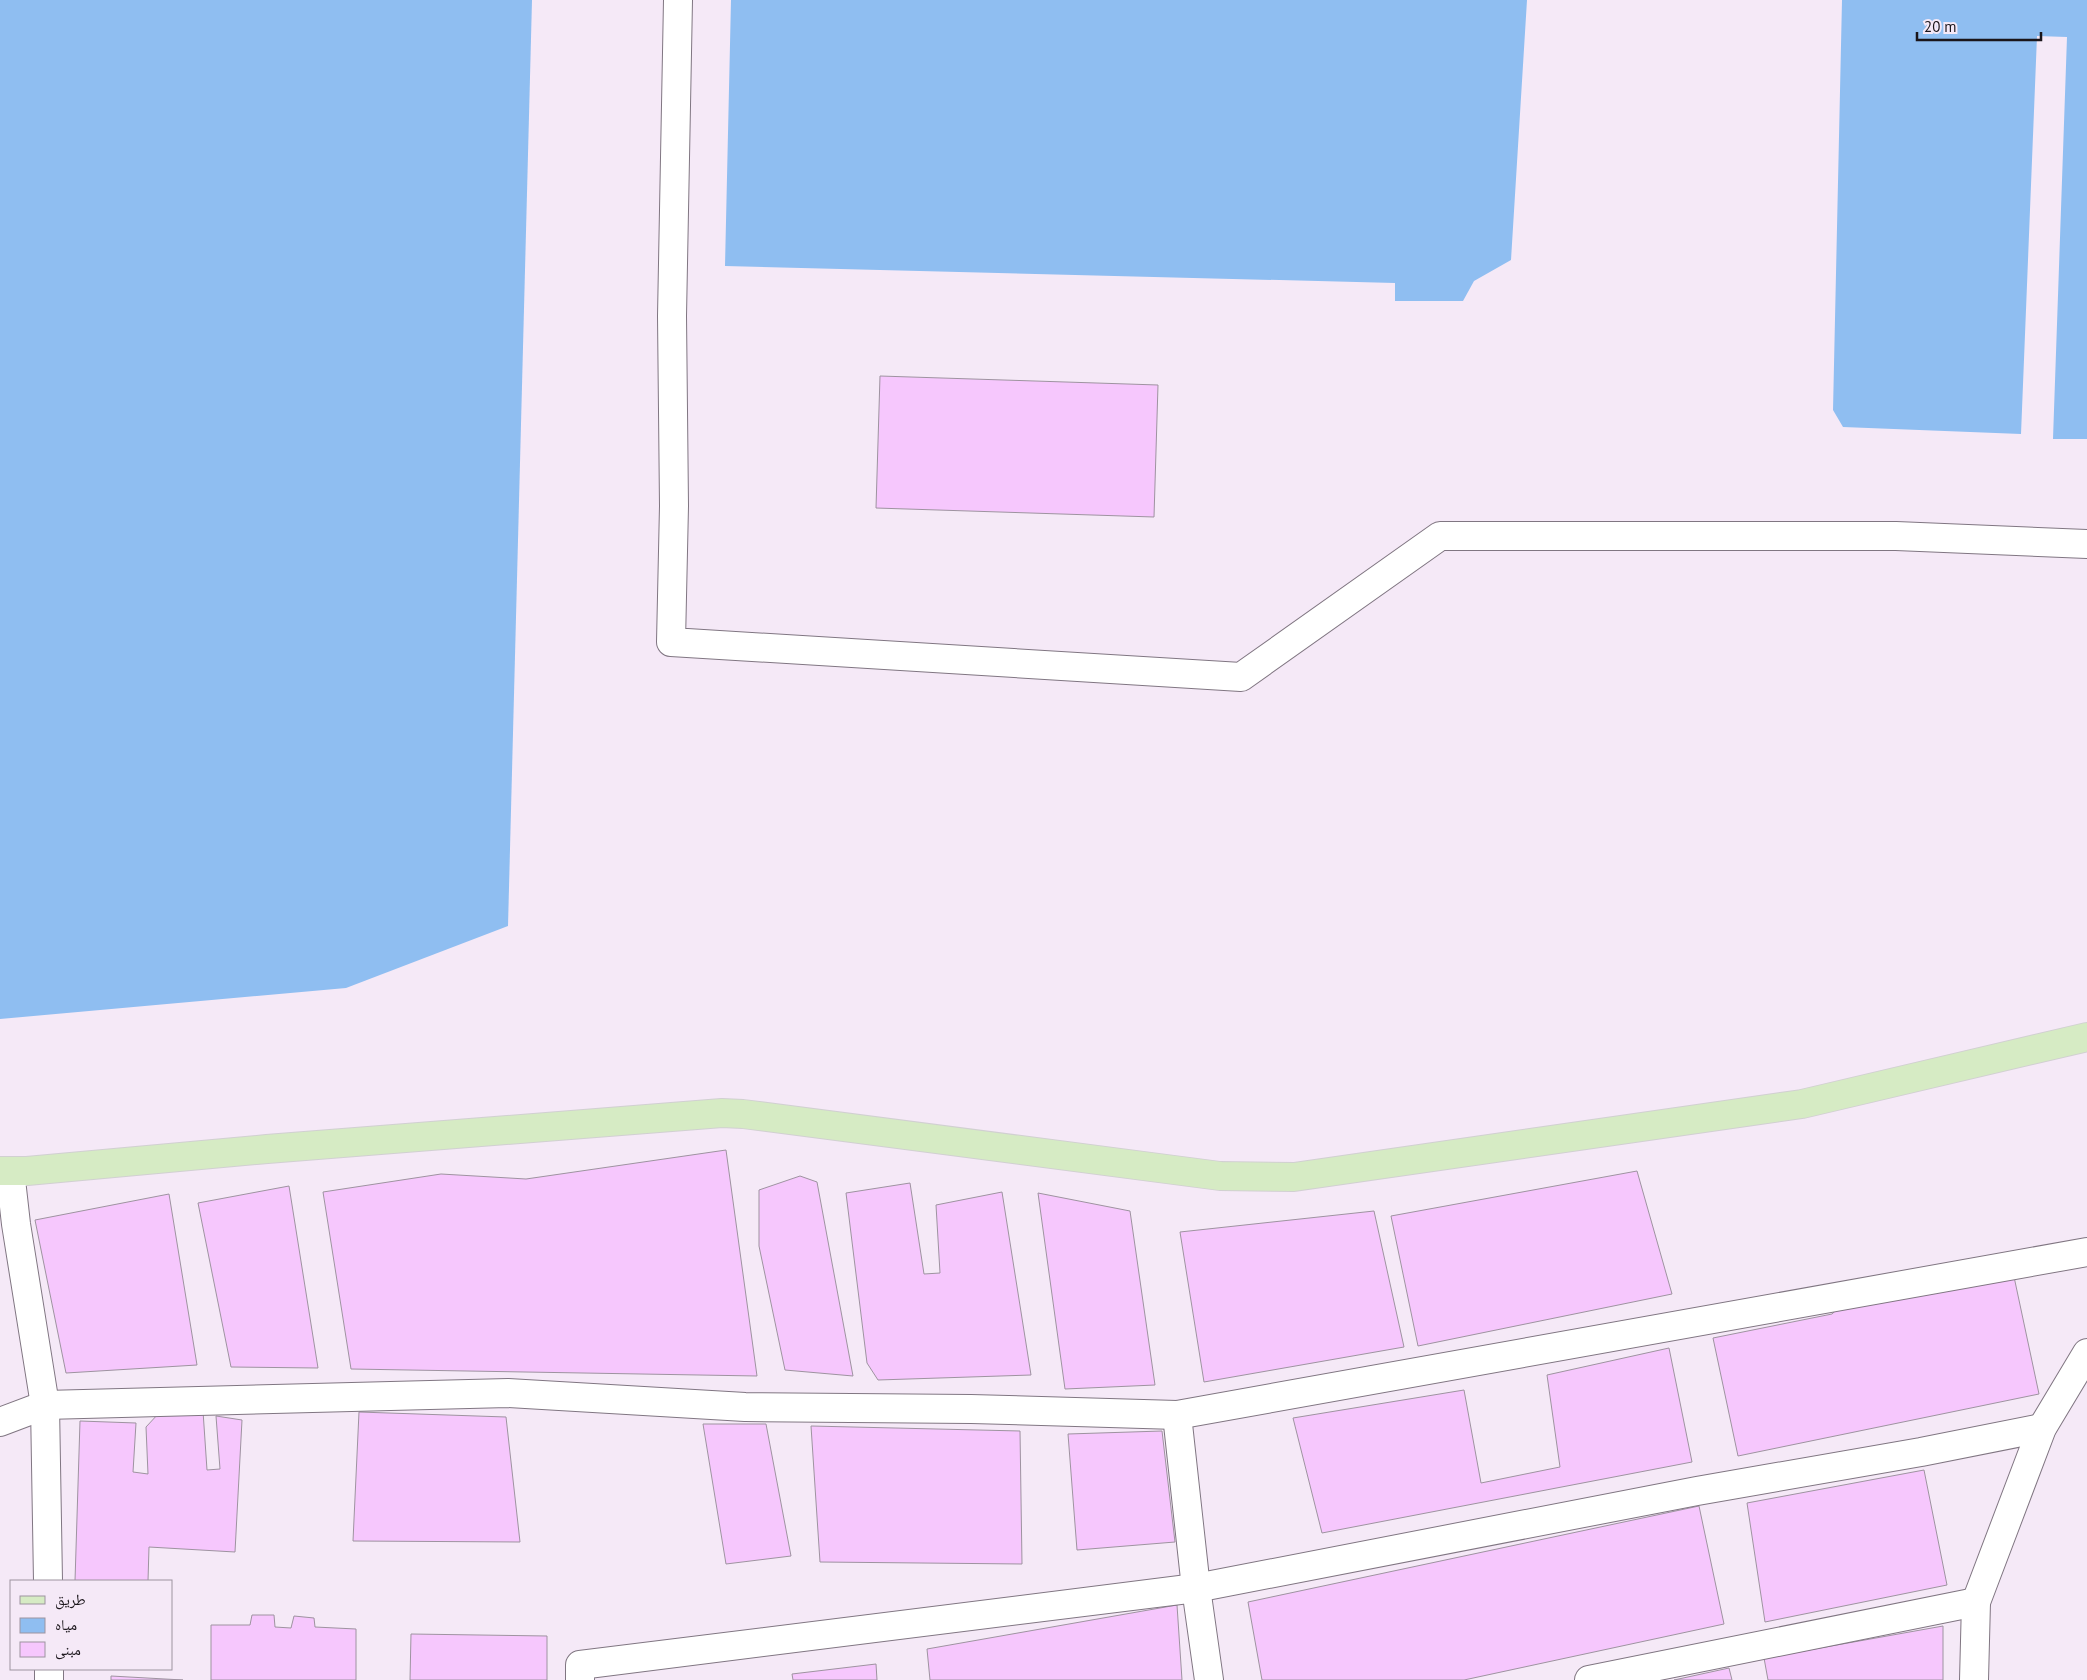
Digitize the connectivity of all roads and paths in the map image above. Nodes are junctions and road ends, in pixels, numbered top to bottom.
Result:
1 (678, 0) edge
2 (2087, 544) edge
3 (2087, 1037) edge
4 (5, 1171) edge
5 (2087, 1252) edge
6 (2087, 1353) edge
7 (46, 1405) junction
8 (1177, 1415) junction
9 (0, 1422) edge
10 (2042, 1428) junction
11 (48, 1580) edge
12 (1196, 1588) junction
13 (1976, 1602) junction
14 (580, 1680) edge
15 (1209, 1680) edge
16 (1589, 1680) edge
17 (1974, 1680) edge

1 - 2 street
3 - 4 main road
4 - 7 street
5 - 8 street
6 - 10 street
7 - 8 street
7 - 9 street
7 - 11 street
8 - 12 street
10 - 12 street
10 - 13 street
12 - 14 street
12 - 15 street
13 - 16 street
13 - 17 street

